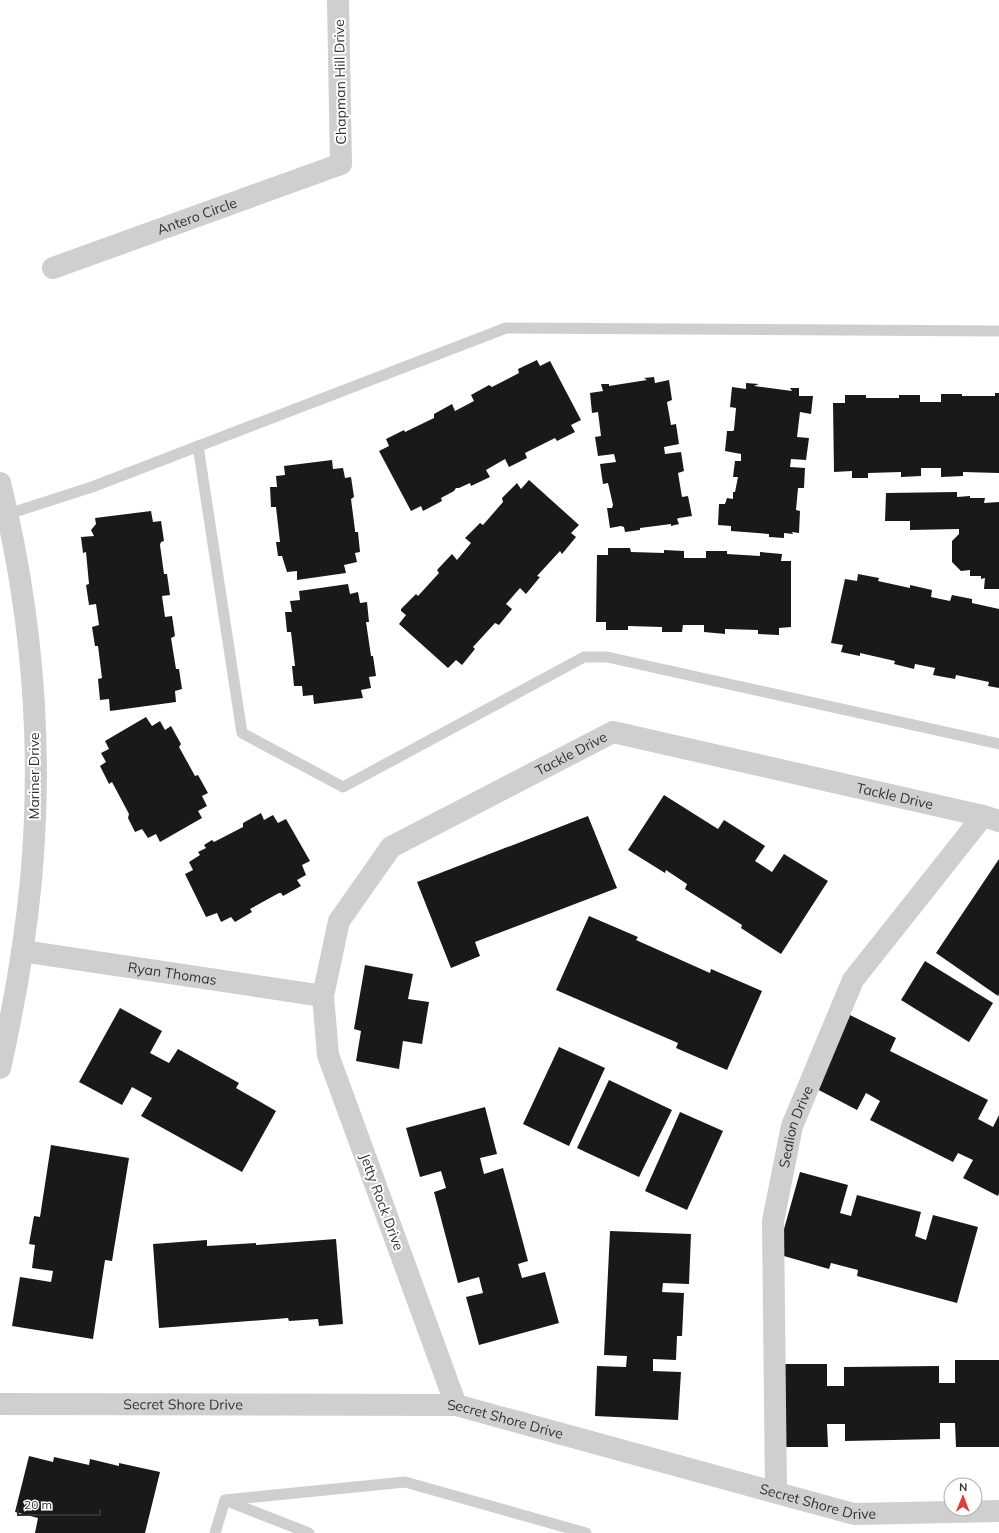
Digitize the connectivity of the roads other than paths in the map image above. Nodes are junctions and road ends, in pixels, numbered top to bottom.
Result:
1 (338, 0) edge
2 (341, 164) joint
3 (53, 268) dead end
4 (999, 331) edge
5 (198, 446) junction
6 (0, 483) edge
7 (8, 514) junction
8 (999, 744) edge
9 (991, 818) edge
10 (22, 951) junction
11 (323, 996) junction
12 (0, 1068) edge
13 (0, 1404) edge
14 (456, 1404) junction
15 (776, 1492) junction
16 (225, 1500) junction
17 (999, 1511) edge
18 (215, 1533) edge
19 (309, 1533) edge
20 (586, 1533) edge

1 - 2 street, Chapman Hill Drive
2 - 3 street, Antero Circle
4 - 5 lane
5 - 7 lane
5 - 8 lane
6 - 7 street, Mariner Drive
7 - 10 street, Mariner Drive
9 - 11 street, Tackle Drive
9 - 15 street, Sealion Drive
10 - 11 street, Ryan Thomas
10 - 12 street, Mariner Drive
11 - 14 street, Jetty Rock Drive
13 - 14 street, Secret Shore Drive
14 - 15 street, Secret Shore Drive
15 - 17 street, Secret Shore Drive
16 - 18 lane
16 - 19 lane
16 - 20 lane

